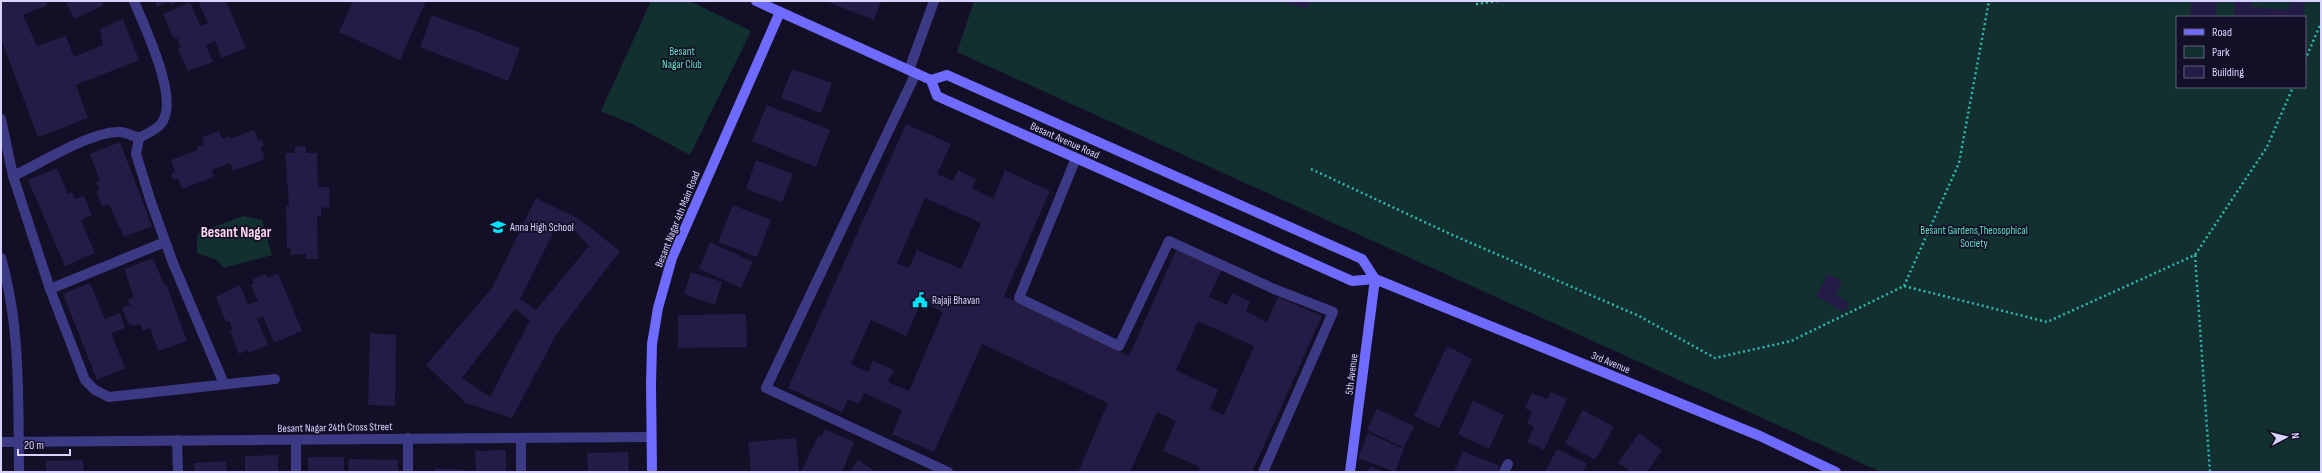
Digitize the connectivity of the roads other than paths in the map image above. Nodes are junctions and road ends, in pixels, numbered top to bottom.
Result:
1 (134, 1) edge
2 (756, 1) edge
3 (934, 1) edge
4 (780, 12) junction
5 (913, 72) junction
6 (931, 80) junction
7 (1, 119) edge
8 (139, 138) junction
9 (1076, 158) junction
10 (13, 176) junction
11 (165, 242) junction
12 (1, 258) edge
13 (1375, 279) junction
14 (50, 289) junction
15 (275, 379) dead end
16 (224, 384) junction
17 (652, 437) junction
18 (408, 438) junction
19 (521, 438) junction
20 (178, 440) junction
21 (296, 440) junction
22 (19, 441) junction
23 (1, 442) edge
24 (19, 472) edge
25 (178, 472) edge
26 (296, 472) edge
27 (408, 472) edge
28 (521, 472) edge
29 (652, 472) edge
30 (948, 472) edge
31 (1263, 472) edge
32 (1350, 472) edge
33 (1836, 472) edge

1 - 8 street
2 - 4 main road
3 - 5 street
4 - 5 main road
4 - 17 main road, Besant Nagar 4th Main Road
5 - 6 main road
5 - 30 street
6 - 9 main road, Besant Avenue Road
6 - 13 main road
7 - 10 street
8 - 10 street
8 - 11 street
9 - 13 main road, Besant Avenue Road
9 - 31 street
10 - 14 street
11 - 14 street
11 - 16 street
12 - 22 street
13 - 32 main road, 5th Avenue
13 - 33 main road, 3rd Avenue
14 - 16 street
15 - 16 street
17 - 19 street, Besant Nagar 24th Cross Street
17 - 29 main road, Besant Nagar 4th Main Road
18 - 19 street, Besant Nagar 24th Cross Street
18 - 21 street, Besant Nagar 24th Cross Street
18 - 27 street
19 - 28 street
20 - 21 street, Besant Nagar 24th Cross Street
20 - 22 street, Besant Nagar 24th Cross Street
20 - 25 street
21 - 26 street
22 - 23 street, Besant Nagar 24th Cross Street
22 - 24 street

